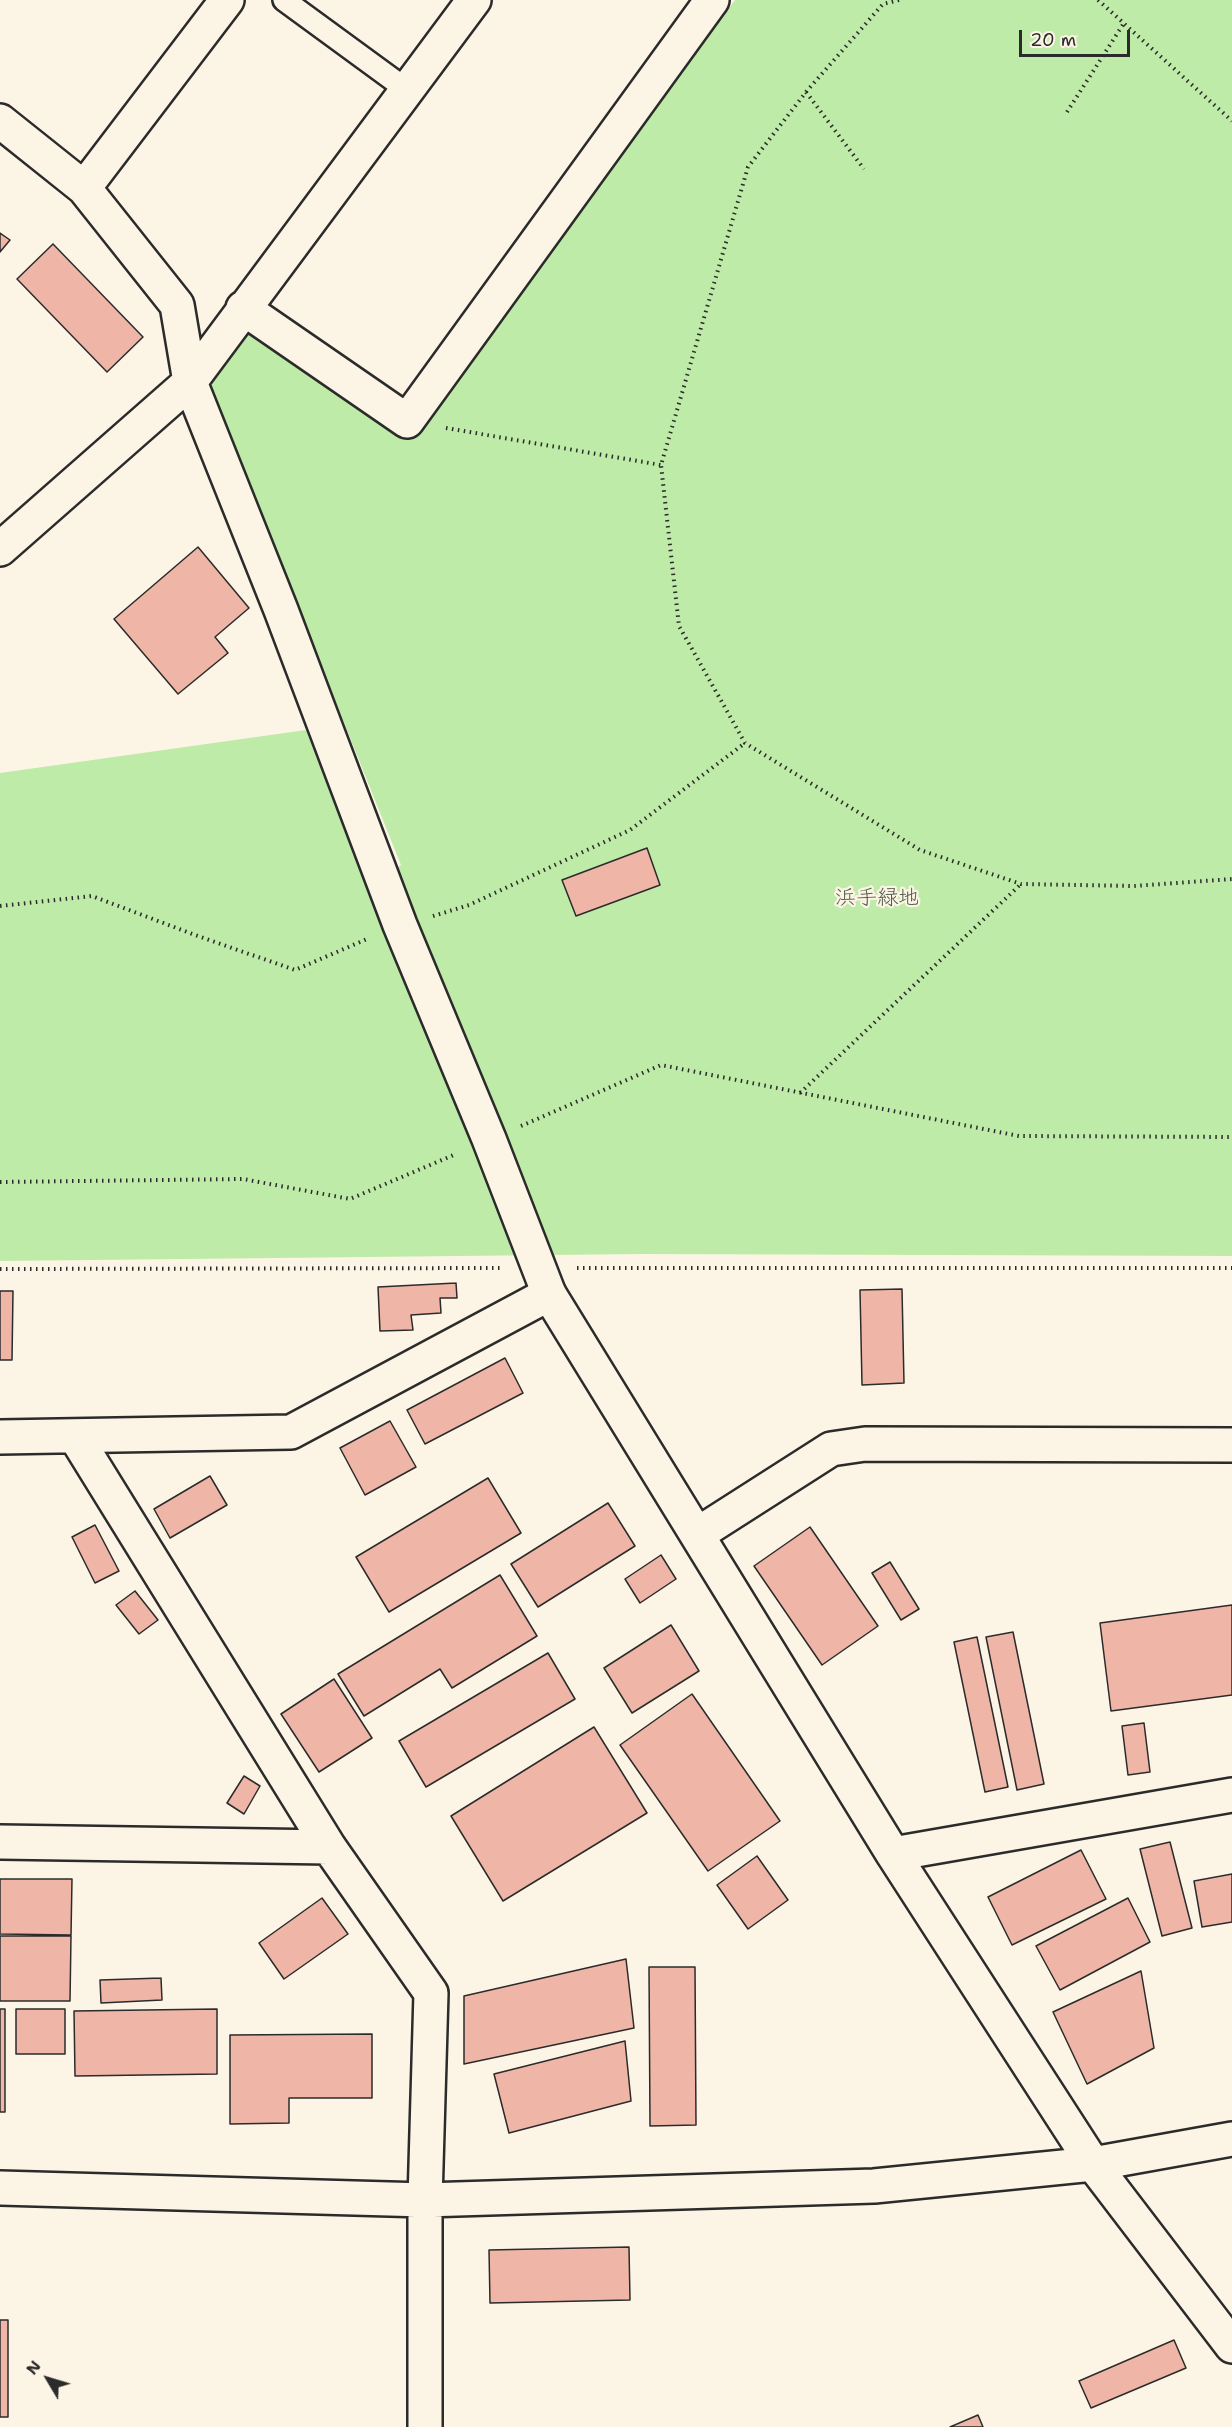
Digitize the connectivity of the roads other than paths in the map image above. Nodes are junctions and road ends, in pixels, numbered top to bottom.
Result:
1 (227, 0) edge
2 (284, 0) edge
3 (474, 0) edge
4 (712, 0) edge
5 (407, 90) junction
6 (0, 121) edge
7 (84, 188) junction
8 (243, 308) junction
9 (190, 382) junction
10 (0, 549) edge
11 (544, 1281) junction
12 (75, 1436) junction
13 (0, 1437) edge
14 (1232, 1446) edge
15 (698, 1534) junction
16 (1232, 1795) edge
17 (0, 1842) edge
18 (328, 1847) junction
19 (893, 1854) junction
20 (1232, 2139) edge
21 (1093, 2164) junction
22 (0, 2188) edge
23 (425, 2200) junction
24 (1232, 2346) edge
25 (425, 2427) edge

1 - 7 street
2 - 5 lane
3 - 5 street
4 - 8 street
5 - 8 street
6 - 7 street
7 - 9 street
8 - 9 street
9 - 10 street
9 - 11 street
11 - 12 street
11 - 15 street
12 - 13 street
12 - 18 street
14 - 15 street
15 - 19 street
16 - 19 street
17 - 18 street
18 - 23 street
19 - 21 street
20 - 21 street
21 - 23 street
21 - 24 street
22 - 23 street
23 - 25 street

